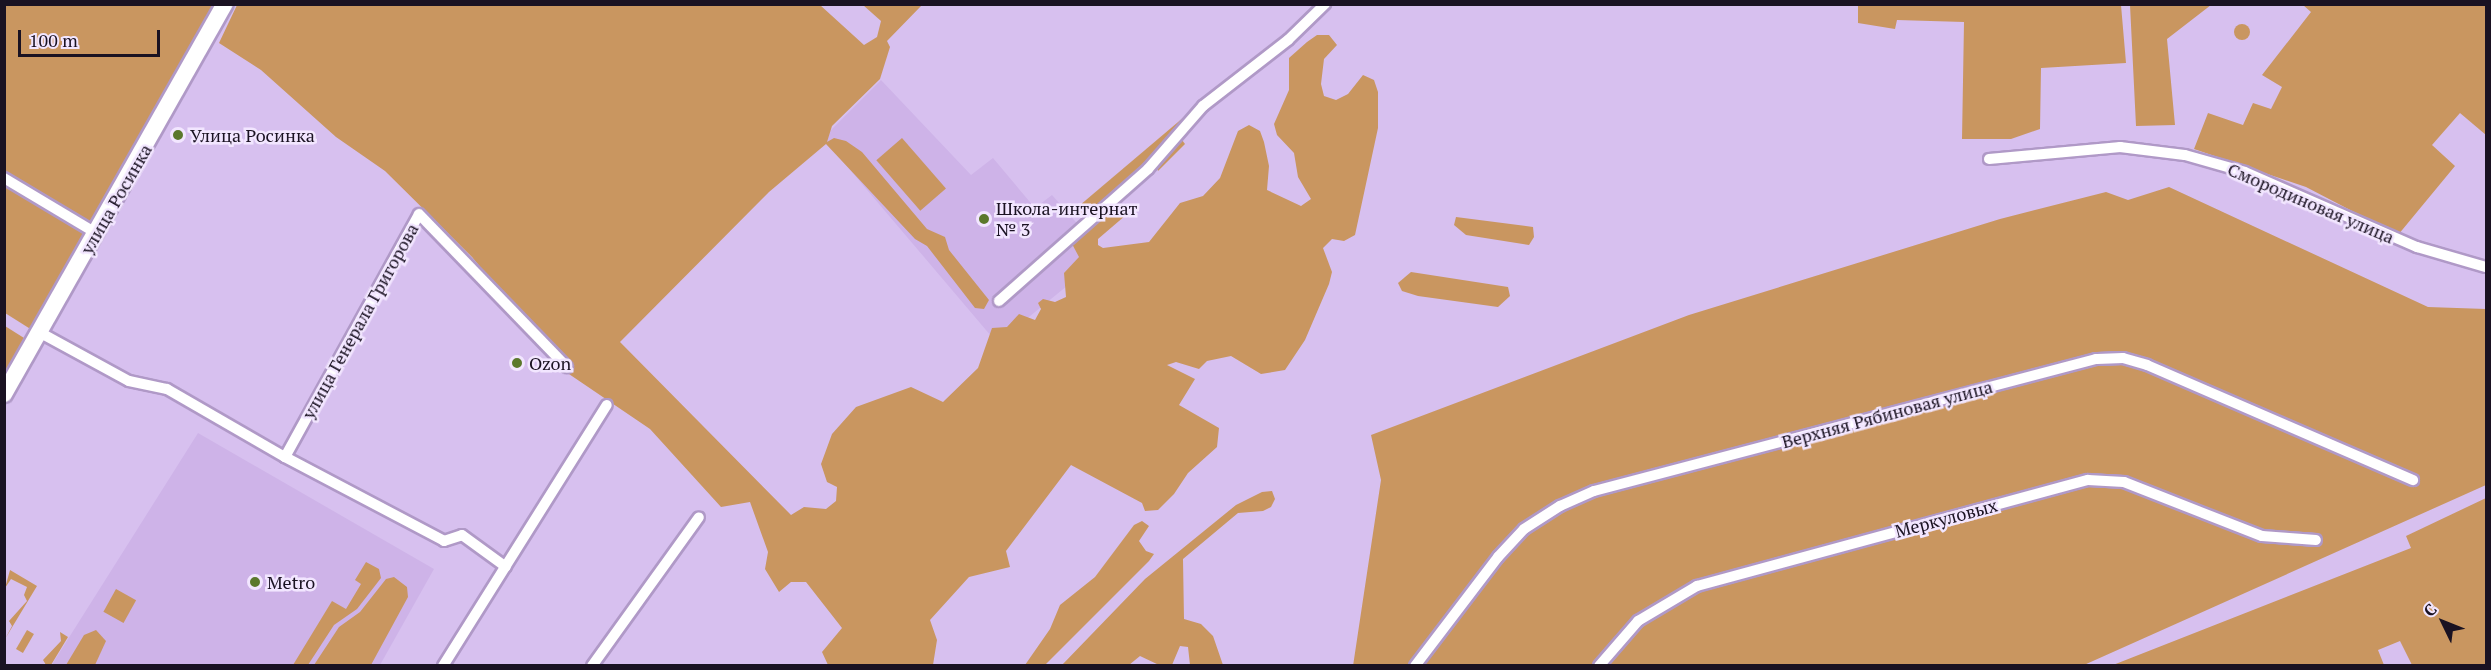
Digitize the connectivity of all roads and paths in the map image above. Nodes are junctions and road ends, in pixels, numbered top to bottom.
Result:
1 (225, 4) edge
2 (1324, 4) edge
3 (1989, 159) dead end
4 (4, 178) edge
5 (96, 233) junction
6 (2487, 267) edge
7 (999, 301) dead end
8 (39, 332) junction
9 (567, 367) dead end
10 (4, 394) edge
11 (607, 405) dead end
12 (285, 457) junction
13 (2413, 480) dead end
14 (699, 517) dead end
15 (2316, 540) dead end
16 (506, 567) junction
17 (444, 666) edge
18 (592, 666) edge
19 (1415, 666) edge
20 (1599, 666) edge

1 - 5 main road, улица Росинка
2 - 7 street
3 - 6 street, Смородиновая улица
4 - 5 street
5 - 8 main road, улица Росинка
8 - 10 main road, улица Росинка
8 - 12 street
9 - 12 street, улица Генерала Григорова
11 - 16 street
12 - 16 street
13 - 19 street, Верхняя Рябиновая улица
14 - 18 street
15 - 20 street, Меркуловых
16 - 17 street

